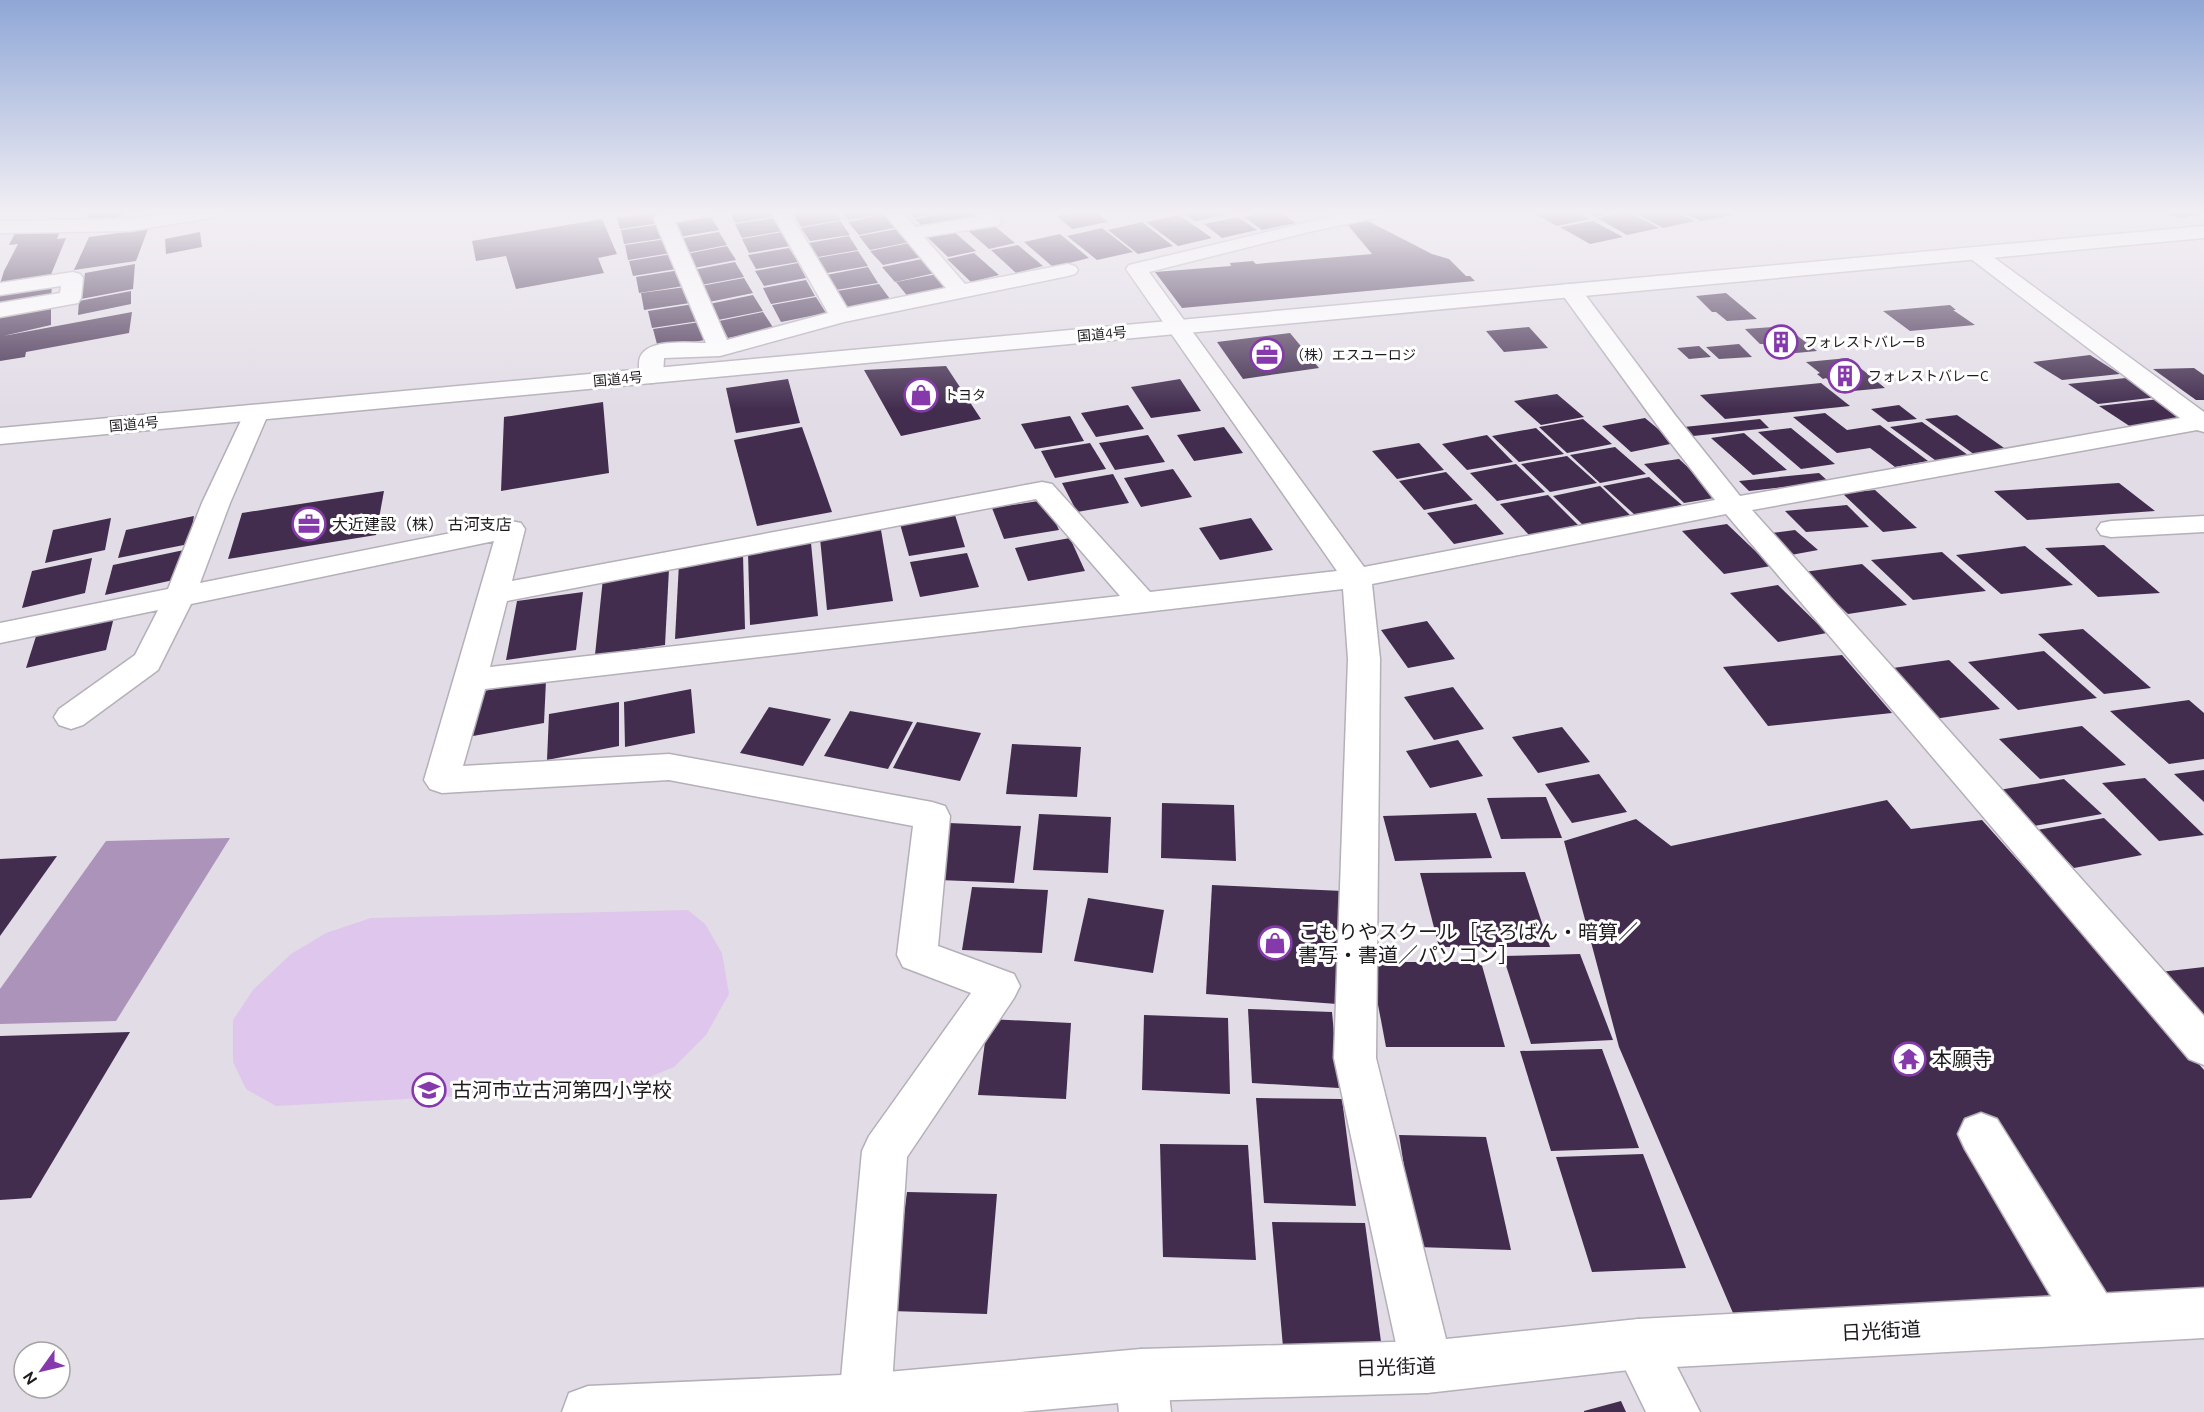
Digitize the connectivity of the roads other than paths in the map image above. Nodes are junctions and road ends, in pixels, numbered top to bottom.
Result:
1 (689, 278) edge
2 (819, 278) edge
3 (949, 278) edge
4 (1027, 278) edge
5 (1142, 278) edge
6 (1699, 278) edge
7 (2009, 278) edge
8 (0, 289) edge
9 (1570, 290) junction
10 (960, 291) junction
11 (0, 310) edge
12 (841, 316) junction
13 (1177, 327) junction
14 (720, 349) junction
15 (651, 376) junction
16 (257, 412) junction
17 (2203, 422) edge
18 (0, 436) edge
19 (1733, 505) junction
20 (2204, 524) edge
21 (2111, 529) dead end
22 (1357, 578) junction
23 (494, 594) junction
24 (180, 596) junction
25 (1143, 603) junction
26 (0, 633) edge
27 (471, 680) junction
28 (72, 717) dead end
29 (2204, 1046) edge
30 (1981, 1134) dead end
31 (2204, 1313) edge
32 (2093, 1319) junction
33 (1638, 1344) junction
34 (1427, 1367) junction
35 (1143, 1393) edge
36 (865, 1400) junction
37 (974, 1401) edge
38 (724, 1409) edge
39 (588, 1412) edge
40 (1674, 1412) edge

1 - 14 main road
2 - 12 main road
3 - 10 main road
4 - 10 main road
5 - 13 main road
6 - 9 main road, 国道4号
7 - 17 main road
8 - 11 main road
9 - 13 main road, 国道4号
9 - 19 main road
10 - 12 main road
12 - 14 main road
13 - 15 main road, 国道4号
13 - 22 main road
14 - 15 main road
15 - 16 main road, 国道4号
16 - 18 main road, 国道4号
16 - 24 main road
17 - 19 main road
19 - 22 main road
19 - 29 main road
20 - 21 main road
22 - 25 main road
22 - 34 main road
23 - 24 main road
23 - 25 main road
23 - 27 main road
24 - 26 main road
24 - 28 main road
25 - 27 main road
27 - 36 main road
30 - 32 main road
31 - 32 main road, 日光街道
32 - 33 main road, 日光街道
33 - 34 main road, 日光街道
33 - 40 main road
34 - 35 main road, 日光街道
35 - 37 main road, 日光街道
36 - 37 main road, 日光街道
36 - 38 main road, 日光街道
38 - 39 main road, 日光街道

